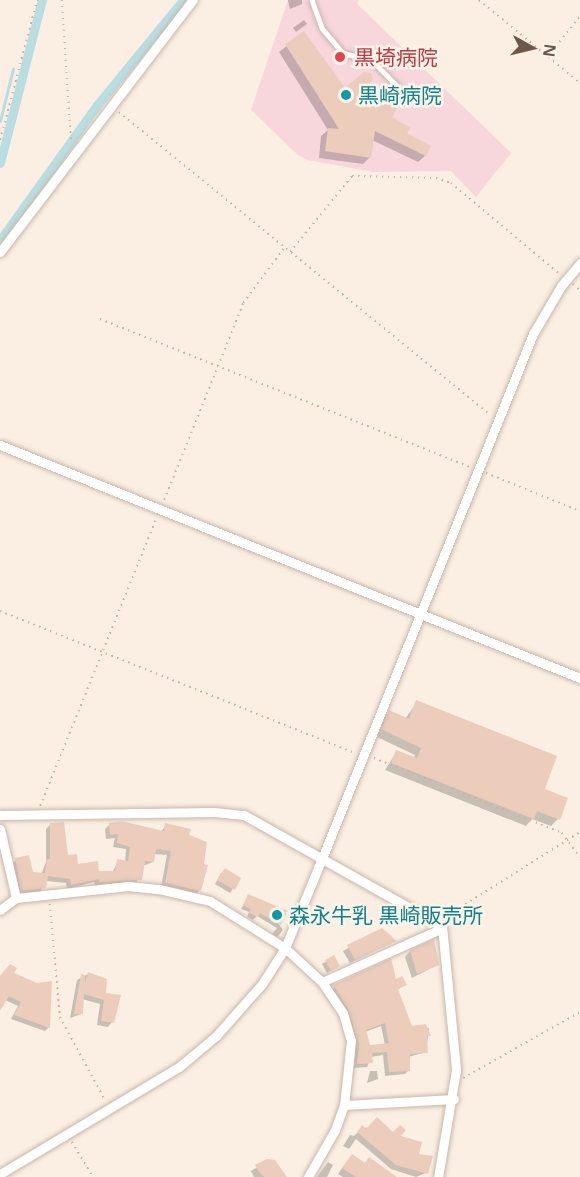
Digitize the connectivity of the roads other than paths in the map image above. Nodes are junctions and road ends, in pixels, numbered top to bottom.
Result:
1 (193, 0) edge
2 (312, 0) edge
3 (407, 96) dead end
4 (0, 252) edge
5 (580, 263) edge
6 (0, 445) edge
7 (419, 614) junction
8 (580, 678) edge
9 (0, 815) edge
10 (0, 829) edge
11 (323, 856) junction
12 (16, 898) junction
13 (0, 910) edge
14 (436, 922) junction
15 (285, 948) junction
16 (322, 982) junction
17 (454, 1100) junction
18 (345, 1105) junction
19 (0, 1174) edge
20 (308, 1177) edge
21 (438, 1177) edge

1 - 4 street
2 - 3 lane
5 - 7 street
6 - 7 street
7 - 8 street
7 - 11 street
9 - 11 street
10 - 12 street
11 - 14 street
11 - 15 street
12 - 13 street
12 - 15 street
14 - 16 street
14 - 17 street
15 - 16 street
15 - 19 street
16 - 18 street
17 - 18 street
17 - 21 street
18 - 20 street

